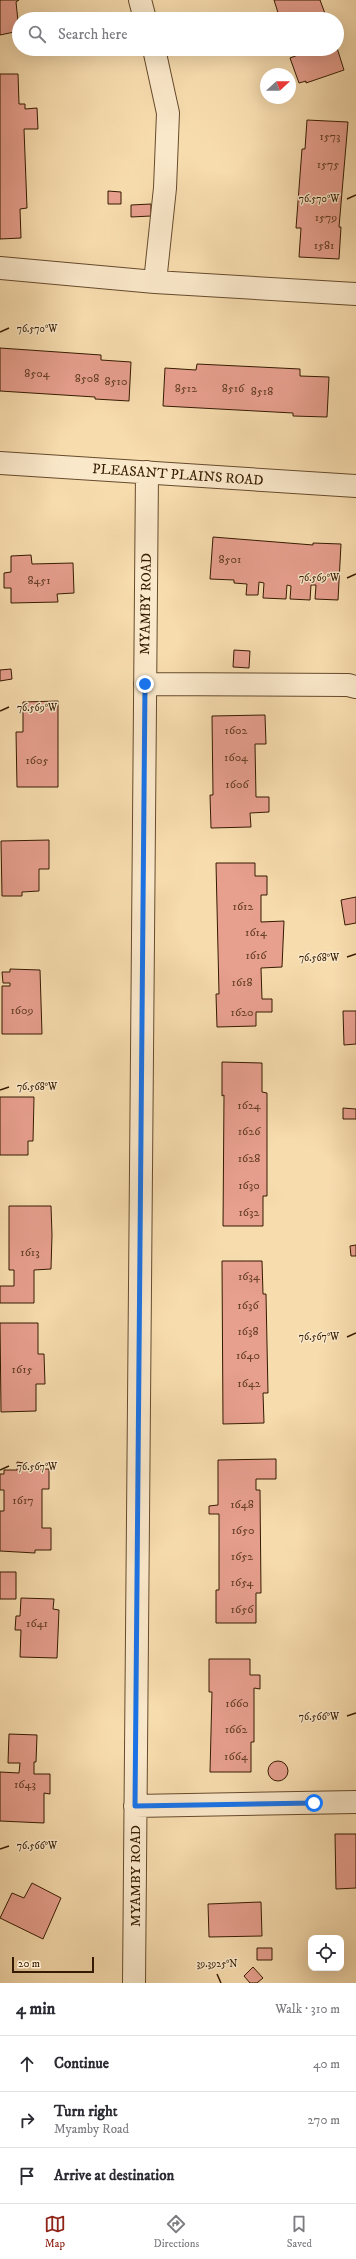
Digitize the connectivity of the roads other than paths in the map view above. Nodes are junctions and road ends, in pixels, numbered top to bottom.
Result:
1 (140, 0) edge
2 (143, 12) edge
3 (156, 56) edge
4 (0, 268) edge
5 (155, 282) junction
6 (356, 294) edge
7 (0, 462) edge
8 (146, 472) junction
9 (356, 486) edge
10 (145, 684) junction
11 (356, 687) edge
12 (356, 1802) edge
13 (135, 1806) junction
14 (134, 1983) edge

1 - 2 street
3 - 5 street
4 - 5 street
5 - 6 street
7 - 8 street, PLEASANT PLAINS ROAD
8 - 9 street, PLEASANT PLAINS ROAD
8 - 10 street, MYAMBY ROAD
10 - 11 street
10 - 13 street, MYAMBY ROAD
12 - 13 street
13 - 14 street, MYAMBY ROAD

